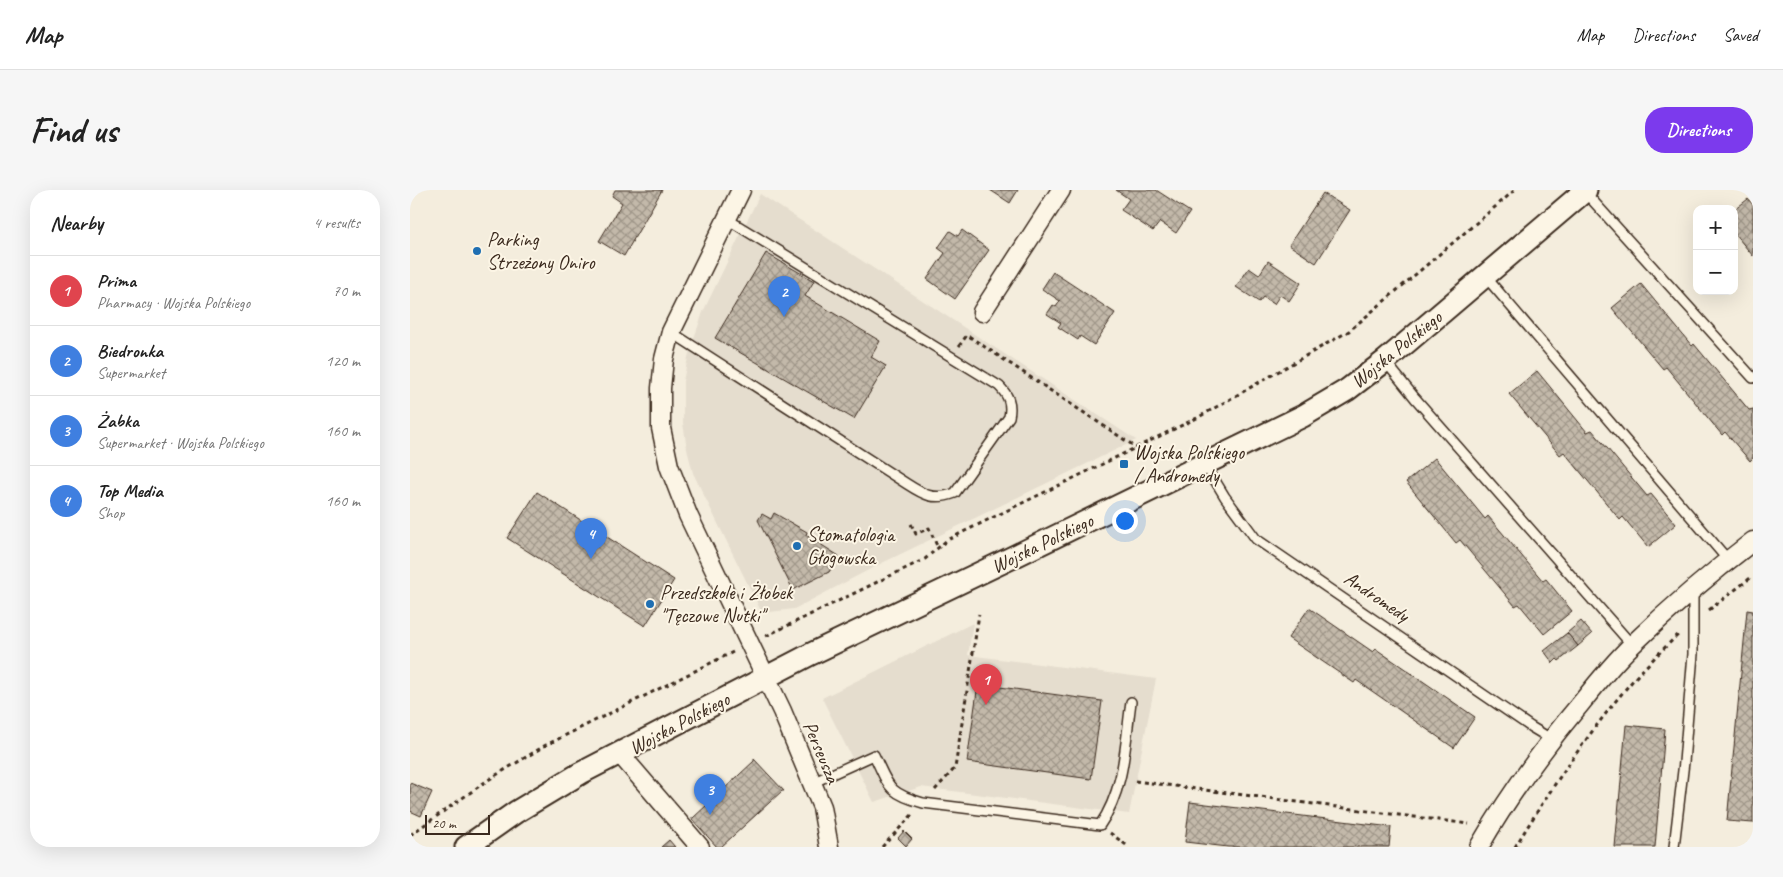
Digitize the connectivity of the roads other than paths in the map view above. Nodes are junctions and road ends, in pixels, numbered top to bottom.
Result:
1 (741, 190) edge
2 (1061, 190) edge
3 (1585, 191) edge
4 (727, 219) junction
5 (1485, 276) junction
6 (982, 312) dead end
7 (671, 332) junction
8 (1385, 361) junction
9 (1753, 378) edge
10 (1205, 463) junction
11 (1753, 541) edge
12 (1728, 560) junction
13 (1693, 590) junction
14 (1632, 645) junction
15 (766, 678) junction
16 (1130, 702) dead end
17 (1551, 739) junction
18 (620, 754) junction
19 (812, 783) junction
20 (466, 847) edge
21 (700, 847) edge
22 (829, 847) edge
23 (1479, 847) edge
24 (1674, 847) edge

1 - 4 street, Perseusza
2 - 6 street
3 - 5 street, Wojska Polskiego
3 - 9 lane
4 - 7 street, Perseusza
4 - 7 lane
5 - 8 street, Wojska Polskiego
5 - 12 lane
7 - 15 street, Perseusza
8 - 10 street, Wojska Polskiego
8 - 14 lane
10 - 15 street, Wojska Polskiego
10 - 17 lane, Andromedy
11 - 12 street
12 - 13 street
13 - 14 street
13 - 24 lane
14 - 17 street
15 - 18 street, Wojska Polskiego
15 - 19 street, Perseusza
16 - 19 lane
17 - 23 street
18 - 20 street, Wojska Polskiego
18 - 21 street
19 - 22 street, Perseusza

